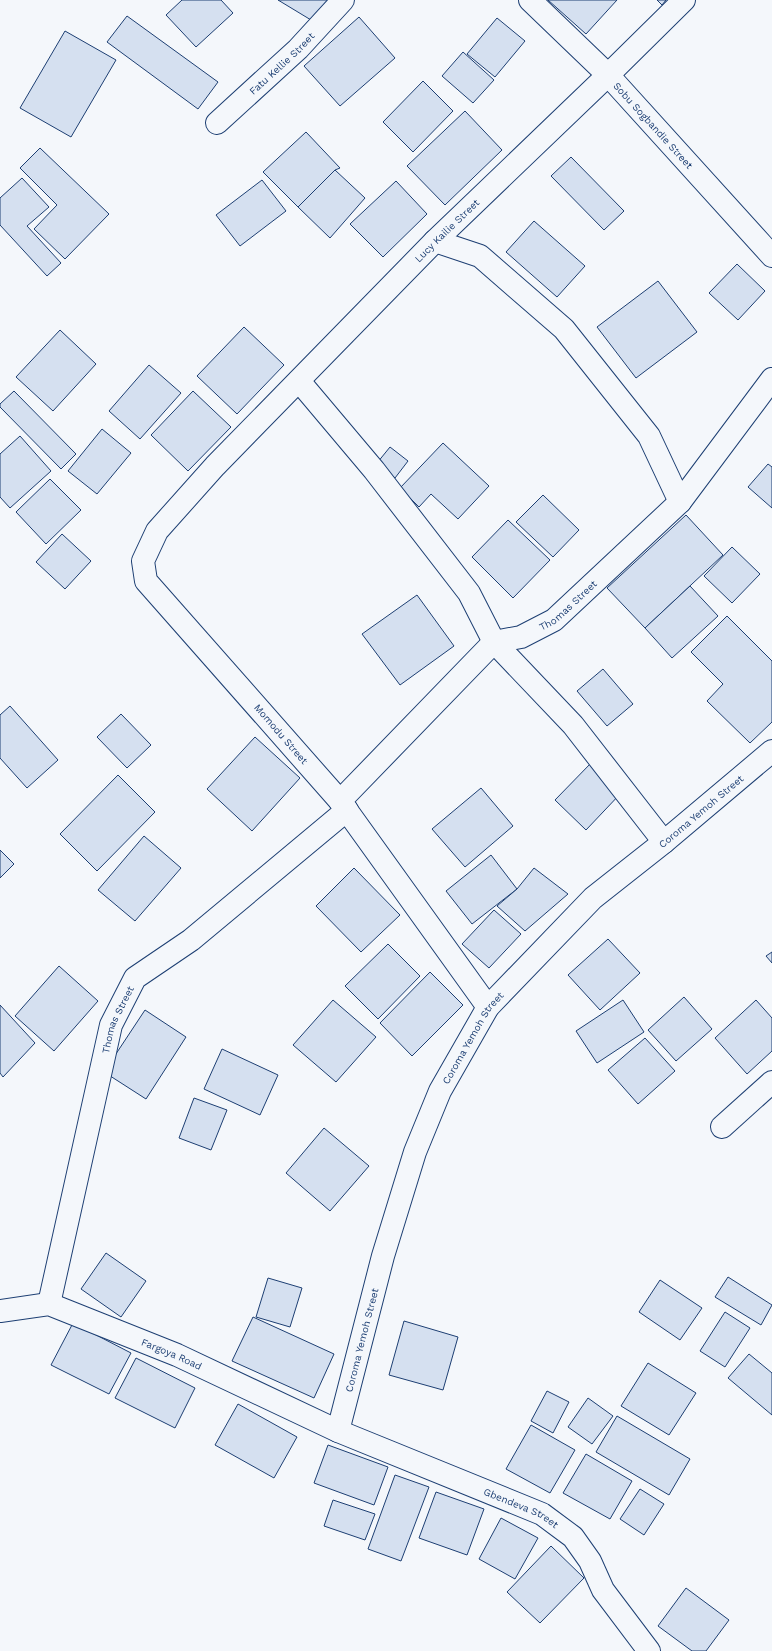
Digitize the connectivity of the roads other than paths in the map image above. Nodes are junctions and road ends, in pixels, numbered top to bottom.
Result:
1 (343, 0) edge
2 (530, 0) edge
3 (684, 0) edge
4 (608, 75) junction
5 (218, 123) dead end
6 (435, 241) junction
7 (772, 256) edge
8 (772, 379) edge
9 (299, 381) junction
10 (215, 466) joint
11 (680, 502) junction
12 (494, 642) junction
13 (772, 751) edge
14 (343, 806) junction
15 (664, 842) junction
16 (488, 1006) junction
17 (772, 1082) edge
18 (722, 1127) dead end
19 (49, 1304) junction
20 (0, 1311) edge
21 (338, 1431) junction
22 (649, 1651) edge

1 - 5 street, Fatu Kellie Street
2 - 4 street, Sobu Sogbandie Street
3 - 4 street, Lucy Kailie Street
4 - 6 street, Lucy Kailie Street
4 - 7 street, Sobu Sogbandie Street
6 - 9 street, Lucy Kailie Street
6 - 11 street
8 - 11 street, Thomas Street
9 - 10 street, Lucy Kailie Street
9 - 12 street
10 - 14 street, Momodu Street
11 - 12 street, Thomas Street
12 - 14 street, Thomas Street
12 - 15 street
13 - 15 street, Coroma Yemoh Street
14 - 16 street, Momodu Street
14 - 19 street, Thomas Street
15 - 16 street, Coroma Yemoh Street
16 - 21 street, Coroma Yemoh Street
17 - 18 street
19 - 20 street, Fargoya Road
19 - 21 street, Fargoya Road
21 - 22 street, Gbendeva Street

